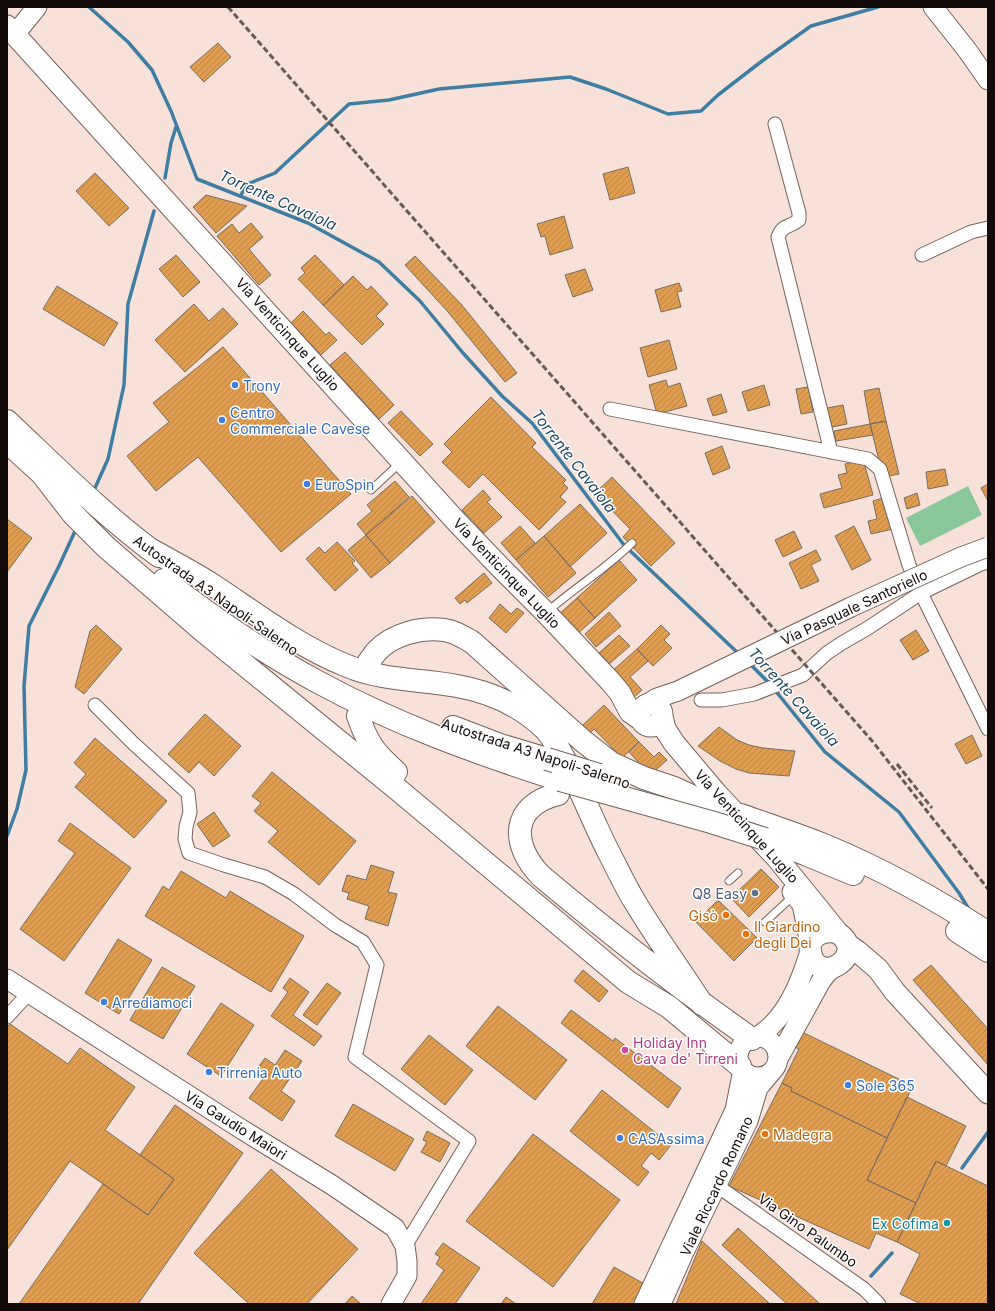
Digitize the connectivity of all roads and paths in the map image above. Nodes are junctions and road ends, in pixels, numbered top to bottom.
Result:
1 (38, 7) edge
2 (935, 10) edge
3 (11, 30) edge
4 (988, 80) edge
5 (775, 124) dead end
6 (988, 228) edge
7 (922, 255) dead end
8 (610, 410) dead end
9 (7, 421) edge
10 (7, 442) edge
11 (830, 452) junction
12 (403, 461) junction
13 (42, 474) junction
14 (371, 490) dead end
15 (632, 543) dead end
16 (988, 547) edge
17 (148, 548) junction
18 (988, 562) edge
19 (921, 593) junction
20 (546, 612) junction
21 (368, 663) tunnel mouth
22 (701, 700) dead end
23 (96, 705) dead end
24 (650, 714) junction
25 (358, 716) tunnel mouth
26 (988, 728) edge
27 (559, 787) junction
28 (715, 807) junction
29 (738, 873) dead end
30 (729, 881) dead end
31 (796, 901) junction
32 (954, 919) junction
33 (765, 922) dead end
34 (988, 933) edge
35 (842, 939) junction
36 (810, 948) junction
37 (988, 951) edge
38 (833, 968) junction
39 (7, 979) edge
40 (895, 992) junction
41 (29, 993) junction
42 (702, 1004) junction
43 (669, 1008) junction
44 (7, 1017) edge
45 (754, 1038) junction
46 (775, 1065) junction
47 (741, 1068) junction
48 (988, 1093) edge
49 (716, 1185) junction
50 (405, 1246) junction
51 (391, 1304) edge
52 (644, 1304) edge
53 (661, 1304) edge
54 (879, 1304) edge

1 - 3 street
2 - 4 street
3 - 12 main road, Via Venticinque Luglio
5 - 11 street
6 - 7 street
8 - 11 street
9 - 17 highway, Autostrada A3 Napoli-Salerno
10 - 13 highway, Autostrada A3 Napoli-Salerno
11 - 19 street
12 - 14 lane
12 - 20 main road, Via Venticinque Luglio
13 - 27 highway, Autostrada A3 Napoli-Salerno
13 - 43 highway
15 - 20 lane
16 - 24 street, Via Pasquale Santoriello, bridge
17 - 28 highway, Autostrada A3 Napoli-Salerno, bridge
17 - 42 highway
18 - 19 street
19 - 22 street
19 - 26 street
20 - 24 main road, Via Venticinque Luglio
21 - 28 highway
23 - 50 street
24 - 31 main road, Via Venticinque Luglio
24 - 35 main road, Via Venticinque Luglio
25 - 43 highway
27 - 32 highway, Autostrada A3 Napoli-Salerno, bridge
27 - 42 highway
28 - 32 highway, Autostrada A3 Napoli-Salerno
29 - 30 lane
31 - 33 lane
31 - 36 main road, Via Venticinque Luglio
32 - 34 highway, Autostrada A3 Napoli-Salerno
32 - 37 highway, Autostrada A3 Napoli-Salerno
35 - 36 main road
35 - 38 main road
35 - 40 main road, Via Venticinque Luglio
36 - 38 main road, Via Venticinque Luglio
36 - 45 street, Viale Riccardo Romano
38 - 40 main road, Via Venticinque Luglio
38 - 46 street, Viale Riccardo Romano
39 - 41 street, Via Gaudio Maiori
40 - 48 main road, Via Venticinque Luglio
41 - 44 street
41 - 50 street, Via Gaudio Maiori
42 - 45 highway
43 - 47 highway
45 - 46 street
45 - 47 street, Viale Riccardo Romano
46 - 47 street
46 - 49 street, Viale Riccardo Romano
47 - 52 street, Viale Riccardo Romano
49 - 53 street, Viale Riccardo Romano
49 - 54 street, Via Gino Palumbo
50 - 51 street, Via Gaudio Maiori

